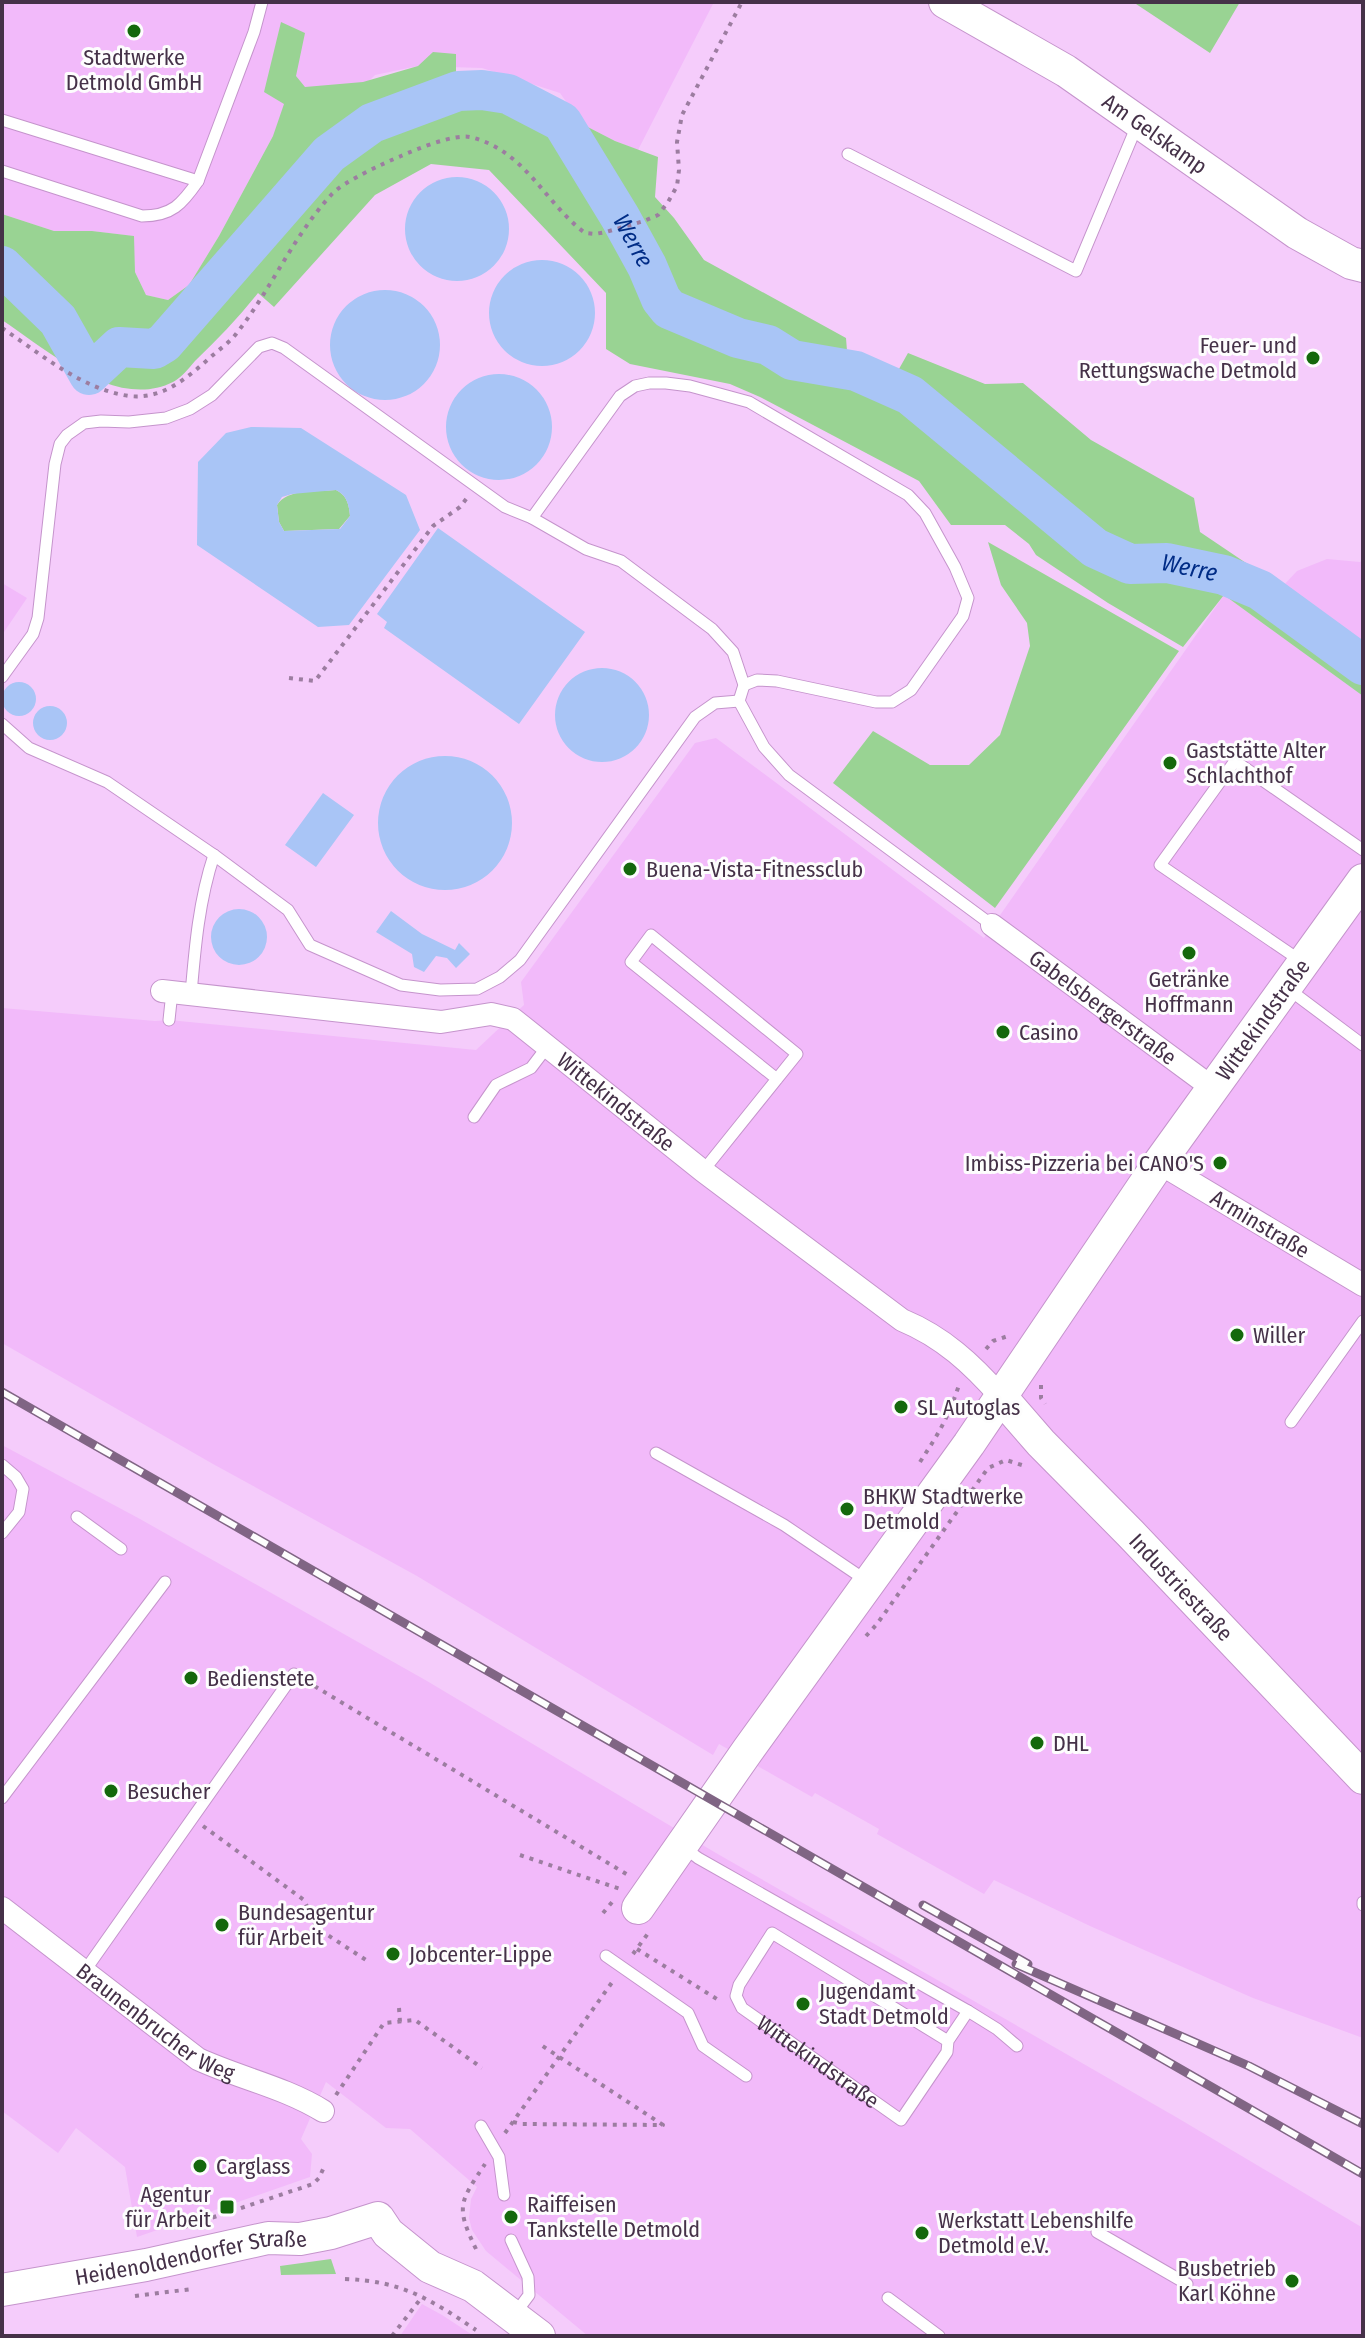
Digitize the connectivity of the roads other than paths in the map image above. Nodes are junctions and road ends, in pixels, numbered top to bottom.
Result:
1 (262, 2) edge
2 (945, 2) edge
3 (2, 120) edge
4 (1138, 122) junction
5 (848, 154) dead end
6 (2, 171) edge
7 (198, 181) junction
8 (1363, 266) edge
9 (532, 518) junction
10 (2, 677) edge
11 (744, 685) junction
12 (739, 701) junction
13 (2, 724) edge
14 (1363, 850) edge
15 (214, 855) junction
16 (1363, 880) edge
17 (992, 925) joint
18 (1295, 975) junction
19 (175, 992) junction
20 (169, 1020) dead end
21 (1363, 1045) edge
22 (547, 1047) junction
23 (777, 1079) junction
24 (1214, 1089) junction
25 (474, 1117) dead end
26 (1159, 1163) junction
27 (703, 1171) junction
28 (1363, 1285) edge
29 (1363, 1321) edge
30 (1001, 1397) junction
31 (1291, 1422) dead end
32 (656, 1453) dead end
33 (2, 1465) edge
34 (77, 1517) dead end
35 (2, 1533) edge
36 (121, 1549) dead end
37 (165, 1582) dead end
38 (869, 1582) junction
39 (294, 1674) road end
40 (1363, 1778) edge
41 (2, 1798) edge
42 (681, 1845) junction
43 (631, 1892) road end
44 (2, 1908) edge
45 (606, 1956) dead end
46 (83, 1972) junction
47 (968, 2011) junction
48 (948, 2041) junction
49 (1017, 2046) dead end
50 (746, 2076) dead end
51 (329, 2103) road end
52 (481, 2126) dead end
53 (504, 2195) dead end
54 (1097, 2232) dead end
55 (511, 2240) dead end
56 (1187, 2284) dead end
57 (2, 2290) edge
58 (888, 2298) dead end
59 (513, 2316) junction
60 (539, 2336) edge
61 (939, 2336) edge

1 - 7 lane
2 - 4 street, Am Gelskamp
3 - 7 lane
4 - 5 lane
4 - 8 street, Am Gelskamp
6 - 7 lane
9 - 10 lane
9 - 11 lane
9 - 11 lane
11 - 12 lane
12 - 15 lane
12 - 17 lane
13 - 15 lane
14 - 18 lane
15 - 19 lane
16 - 18 street, Wittekindstraße
17 - 24 street, Gabelsbergerstraße
18 - 21 lane
18 - 24 street, Wittekindstraße
19 - 20 lane
19 - 22 street, Wittekindstraße
22 - 25 lane
22 - 27 street, Wittekindstraße
23 - 23 lane
23 - 27 lane
24 - 26 street, Wittekindstraße
26 - 28 street, Arminstraße
26 - 30 street, Wittekindstraße
27 - 30 street, Wittekindstraße
29 - 31 lane
30 - 38 street, Wittekindstraße
30 - 40 street, Industriestraße
32 - 38 lane
33 - 35 lane
34 - 36 lane
37 - 41 lane
38 - 42 street, Wittekindstraße
39 - 46 lane
42 - 43 street, Wittekindstraße
42 - 47 lane
44 - 46 street, Braunenbrucher Weg
45 - 50 lane
46 - 51 street, Braunenbrucher Weg
47 - 48 lane, Wittekindstraße
47 - 49 lane
48 - 48 lane, Wittekindstraße
52 - 53 lane
54 - 56 lane
55 - 59 lane
57 - 59 street, Heidenoldendorfer Straße
58 - 61 lane
59 - 60 street

